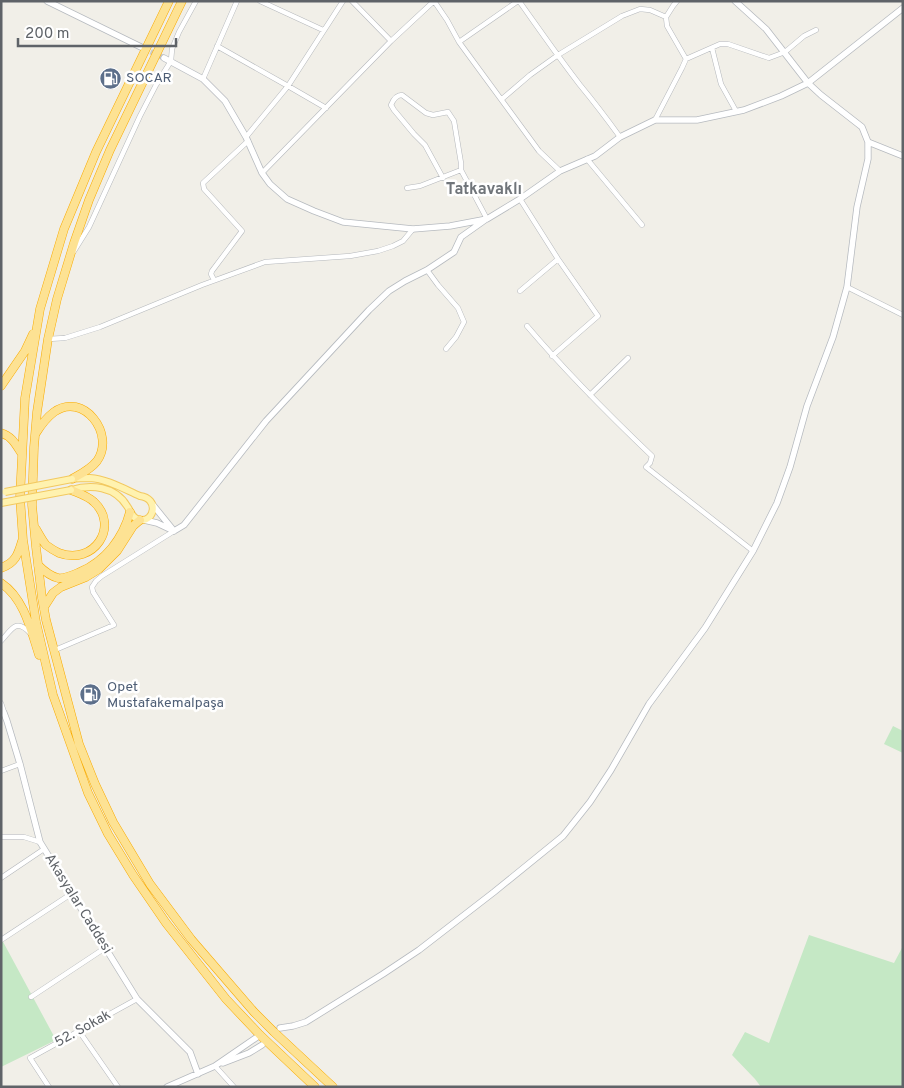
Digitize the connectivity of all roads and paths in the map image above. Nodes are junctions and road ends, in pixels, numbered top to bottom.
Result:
1 (47, 1) edge
2 (169, 1) edge
3 (182, 1) edge
4 (196, 1) edge
5 (237, 1) edge
6 (260, 1) edge
7 (342, 1) edge
8 (352, 1) edge
9 (434, 1) edge
10 (518, 1) edge
11 (677, 1) edge
12 (735, 1) edge
13 (903, 8) edge
14 (666, 17) junction
15 (323, 30) junction
16 (816, 30) dead end
17 (391, 41) junction
18 (459, 42) junction
19 (217, 46) junction
20 (141, 47) tunnel mouth
21 (712, 48) junction
22 (784, 52) junction
23 (558, 55) junction
24 (164, 58) tunnel mouth
25 (686, 59) junction
26 (171, 61) junction
27 (203, 79) junction
28 (808, 83) junction
29 (288, 86) junction
30 (502, 99) junction
31 (326, 108) junction
32 (736, 111) junction
33 (655, 120) junction
34 (620, 137) junction
35 (247, 139) junction
36 (868, 142) junction
37 (903, 156) edge
38 (587, 160) junction
39 (461, 170) junction
40 (560, 171) junction
41 (262, 174) junction
42 (443, 178) junction
43 (407, 188) dead end
44 (520, 199) junction
45 (487, 219) junction
46 (642, 225) dead end
47 (413, 229) junction
48 (69, 258) junction
49 (558, 259) junction
50 (428, 270) junction
51 (214, 280) junction
52 (846, 287) junction
53 (520, 291) dead end
54 (903, 315) edge
55 (37, 325) junction
56 (527, 326) dead end
57 (48, 339) junction
58 (446, 350) dead end
59 (552, 356) junction
60 (628, 358) dead end
61 (1, 386) edge
62 (590, 395) junction
63 (1, 433) edge
64 (35, 435) junction
65 (22, 454) junction
66 (72, 479) junction
67 (71, 490) junction
68 (2, 492) edge
69 (140, 496) junction
70 (1, 503) edge
71 (153, 505) junction
72 (130, 511) junction
73 (142, 520) junction
74 (34, 527) junction
75 (174, 531) junction
76 (23, 540) junction
77 (753, 551) junction
78 (38, 566) junction
79 (1, 568) edge
80 (1, 582) edge
81 (44, 607) junction
82 (32, 634) junction
83 (1, 641) edge
84 (55, 650) junction
85 (53, 695) junction
86 (1, 703) edge
87 (3, 712) edge
88 (4, 723) edge
89 (20, 764) junction
90 (1, 771) edge
91 (1, 837) edge
92 (40, 842) junction
93 (44, 849) junction
94 (1, 878) edge
95 (71, 894) junction
96 (1, 940) edge
97 (105, 948) junction
98 (32, 997) dead end
99 (137, 999) junction
100 (280, 1028) dead end
101 (79, 1031) junction
102 (260, 1035) junction
103 (262, 1045) dead end
104 (215, 1066) junction
105 (198, 1074) junction
106 (49, 1087) edge
107 (118, 1087) edge
108 (167, 1087) edge
109 (234, 1087) edge
110 (315, 1087) edge
111 (333, 1087) edge

1 - 20 street
2 - 55 highway
3 - 48 highway
4 - 26 street
5 - 19 street
6 - 15 street
7 - 15 street
8 - 17 street
9 - 17 street
9 - 18 street
10 - 18 street
10 - 23 street
11 - 14 street
12 - 22 street
13 - 28 street
14 - 23 street
14 - 25 street
15 - 29 street
16 - 22 street
17 - 31 street
18 - 30 street
19 - 27 street
19 - 29 street
21 - 22 street
21 - 25 street
21 - 32 street
22 - 28 street
23 - 30 street
23 - 34 street
24 - 26 street
25 - 33 street
26 - 27 street
26 - 48 street
27 - 35 street
28 - 32 street
28 - 36 street
29 - 31 street
29 - 35 street
30 - 40 street
31 - 41 street
32 - 33 street
33 - 34 street
34 - 38 street
35 - 41 street
35 - 51 street
36 - 37 street
36 - 52 street
38 - 40 street
38 - 46 street
39 - 42 street
39 - 42 street
39 - 45 street
40 - 44 street
41 - 47 street
42 - 43 street
44 - 45 street
44 - 49 street
45 - 47 street
45 - 50 street
47 - 51 street
48 - 57 highway
49 - 53 street
49 - 59 street
50 - 58 street
50 - 75 street
51 - 57 street
52 - 54 street
52 - 77 street
55 - 61 highway
55 - 65 highway
56 - 59 street
57 - 64 highway
59 - 62 street
60 - 62 street
62 - 77 street
63 - 65 highway
64 - 66 highway
64 - 74 highway
65 - 76 highway
66 - 68 main road, bridge
66 - 69 main road
67 - 70 main road, bridge
67 - 72 main road
67 - 74 highway
69 - 71 main road
69 - 72 main road
71 - 73 main road
71 - 75 street
72 - 73 main road
72 - 78 highway
73 - 75 street
73 - 81 highway
74 - 78 highway
75 - 84 street
76 - 79 highway
76 - 85 highway
77 - 100 street
78 - 81 highway
80 - 82 highway
81 - 84 highway
82 - 83 street
82 - 85 highway
84 - 111 highway
85 - 102 highway
86 - 87 street
87 - 88 street, Akasyalar Caddesi
88 - 89 street, Akasyalar Caddesi
89 - 90 street
89 - 92 street, Akasyalar Caddesi
91 - 92 street
92 - 93 street, Akasyalar Caddesi
93 - 94 street
93 - 95 street, Akasyalar Caddesi
95 - 96 street
95 - 97 street, Akasyalar Caddesi
97 - 98 street
97 - 99 street, Akasyalar Caddesi
99 - 101 street, 52. Sokak
99 - 105 street, Akasyalar Caddesi
101 - 106 street, 52. Sokak
101 - 107 street
102 - 104 street
102 - 110 highway
103 - 104 street
104 - 105 street
104 - 109 street
105 - 108 street

